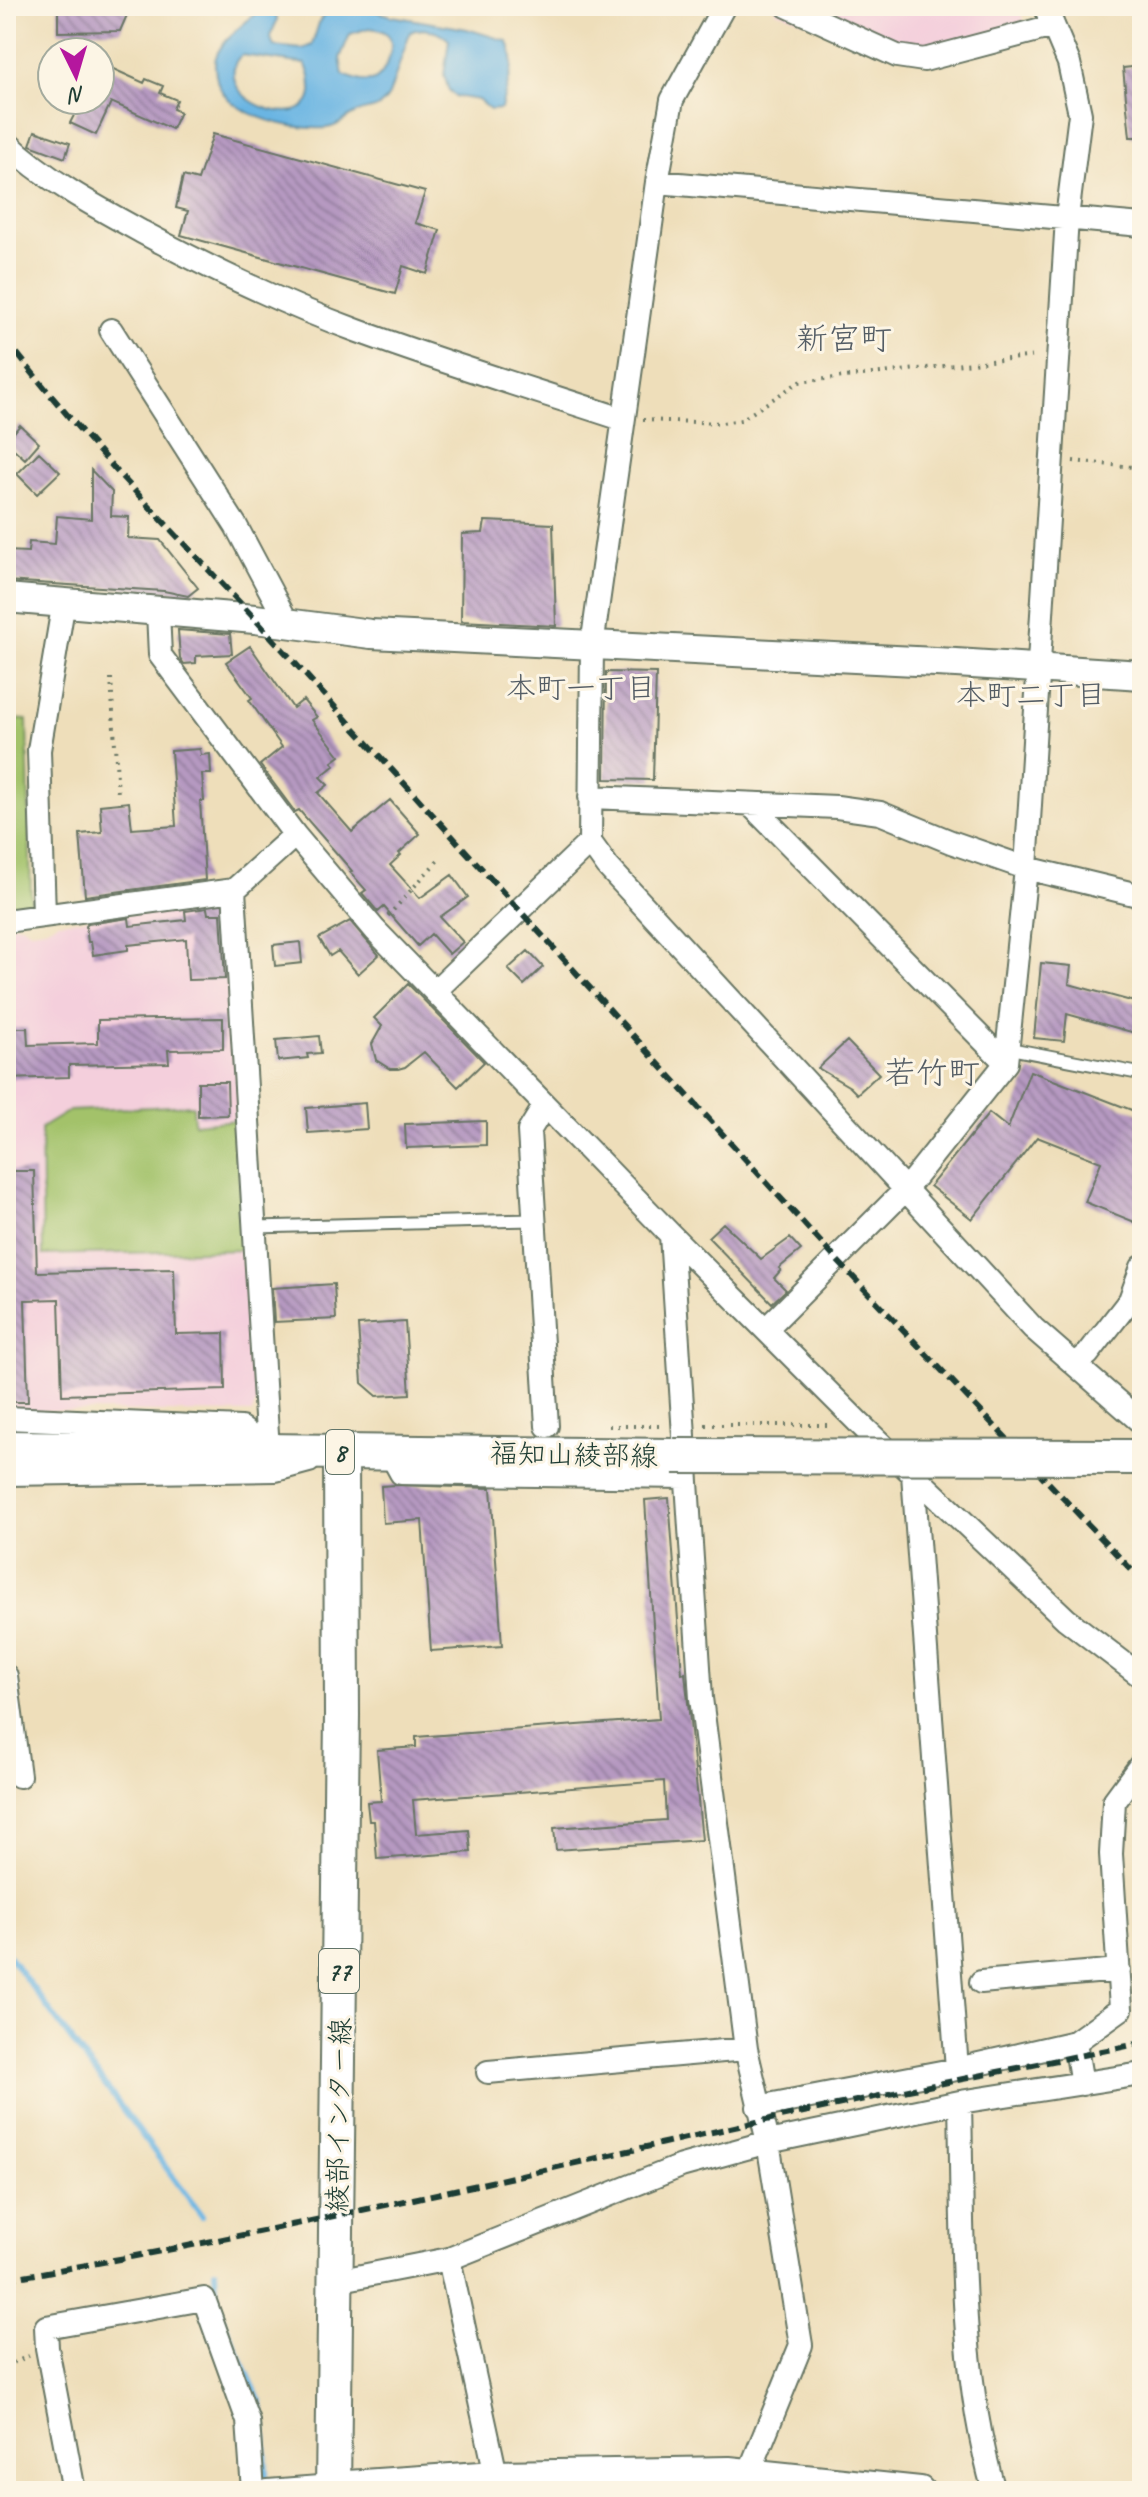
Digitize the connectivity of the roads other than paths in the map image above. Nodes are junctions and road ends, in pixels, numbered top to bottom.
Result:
1 (724, 6) edge
2 (787, 6) edge
3 (1049, 16) edge
4 (6, 142) edge
5 (657, 182) junction
6 (1067, 218) junction
7 (1142, 225) edge
8 (111, 330) dead end
9 (622, 419) junction
10 (6, 598) edge
11 (64, 601) junction
12 (158, 612) junction
13 (287, 622) junction
14 (592, 646) junction
15 (1039, 669) junction
16 (1142, 675) edge
17 (590, 797) junction
18 (750, 804) junction
19 (295, 835) junction
20 (590, 842) junction
21 (1026, 868) junction
22 (234, 890) junction
23 (1142, 896) edge
24 (44, 915) junction
25 (6, 921) edge
26 (435, 991) junction
27 (1007, 1056) junction
28 (1142, 1074) edge
29 (545, 1105) junction
30 (905, 1190) junction
31 (533, 1220) junction
32 (256, 1227) junction
33 (671, 1235) junction
34 (1142, 1267) edge
35 (1136, 1302) edge
36 (766, 1329) junction
37 (1076, 1364) junction
38 (6, 1418) edge
39 (1142, 1423) edge
40 (547, 1426) dead end
41 (6, 1448) edge
42 (268, 1450) junction
43 (341, 1452) junction
44 (1142, 1457) edge
45 (680, 1466) junction
46 (6, 1474) edge
47 (913, 1474) junction
48 (6, 1676) edge
49 (1142, 1677) edge
50 (1142, 1763) edge
51 (19, 1776) dead end
52 (1119, 1970) junction
53 (981, 1982) dead end
54 (1075, 2042) junction
55 (746, 2049) junction
56 (957, 2069) junction
57 (488, 2072) dead end
58 (1142, 2074) edge
59 (1082, 2084) junction
60 (960, 2102) junction
61 (758, 2107) junction
62 (768, 2142) junction
63 (449, 2259) junction
64 (336, 2281) junction
65 (622, 2471) junction
66 (496, 2475) junction
67 (747, 2482) edge
68 (333, 2489) edge
69 (74, 2491) edge
70 (253, 2491) edge
71 (268, 2491) edge
72 (591, 2491) edge
73 (920, 2491) edge
74 (994, 2491) edge

1 - 5 street
2 - 3 street
3 - 6 street
4 - 9 street
5 - 6 street
5 - 9 street
6 - 7 street
6 - 15 street
8 - 13 street
9 - 14 street
10 - 11 street
11 - 12 street
11 - 24 street
12 - 13 street
12 - 19 street
13 - 14 street
14 - 15 street
14 - 17 street
15 - 16 street
15 - 21 street
17 - 18 street
17 - 20 street
18 - 21 street
18 - 27 street
19 - 22 street
19 - 26 street
20 - 26 street
20 - 30 street
21 - 23 street
21 - 27 street
22 - 24 street
22 - 32 street
24 - 25 street
26 - 29 street
27 - 28 lane
27 - 30 street
29 - 31 street
29 - 33 street
30 - 36 street
30 - 37 street
31 - 32 lane
31 - 40 street
32 - 42 street
33 - 36 street
33 - 45 street
34 - 35 street
35 - 37 street
36 - 47 street
37 - 39 street
38 - 42 street
41 - 42 main road, 福知山綾部線 / 8
42 - 43 main road, 福知山綾部線 / 8
43 - 45 main road, 福知山綾部線 / 8
43 - 46 street
43 - 64 main road, 綾部インター線 / 77
44 - 45 main road, 福知山綾部線 / 8, bridge
45 - 55 street
47 - 49 street
47 - 56 street
48 - 51 street
50 - 52 street
52 - 53 street
52 - 54 street
54 - 56 street
54 - 59 street
55 - 57 street
55 - 61 street
56 - 61 street
58 - 59 street
59 - 60 street
60 - 62 street
60 - 74 street
61 - 62 street
62 - 63 street
62 - 67 street
63 - 64 street
63 - 66 street
64 - 68 main road, 綾部インター線 / 77
65 - 66 street
65 - 67 street
65 - 72 street
66 - 68 street
67 - 73 street
68 - 71 street
69 - 70 street

